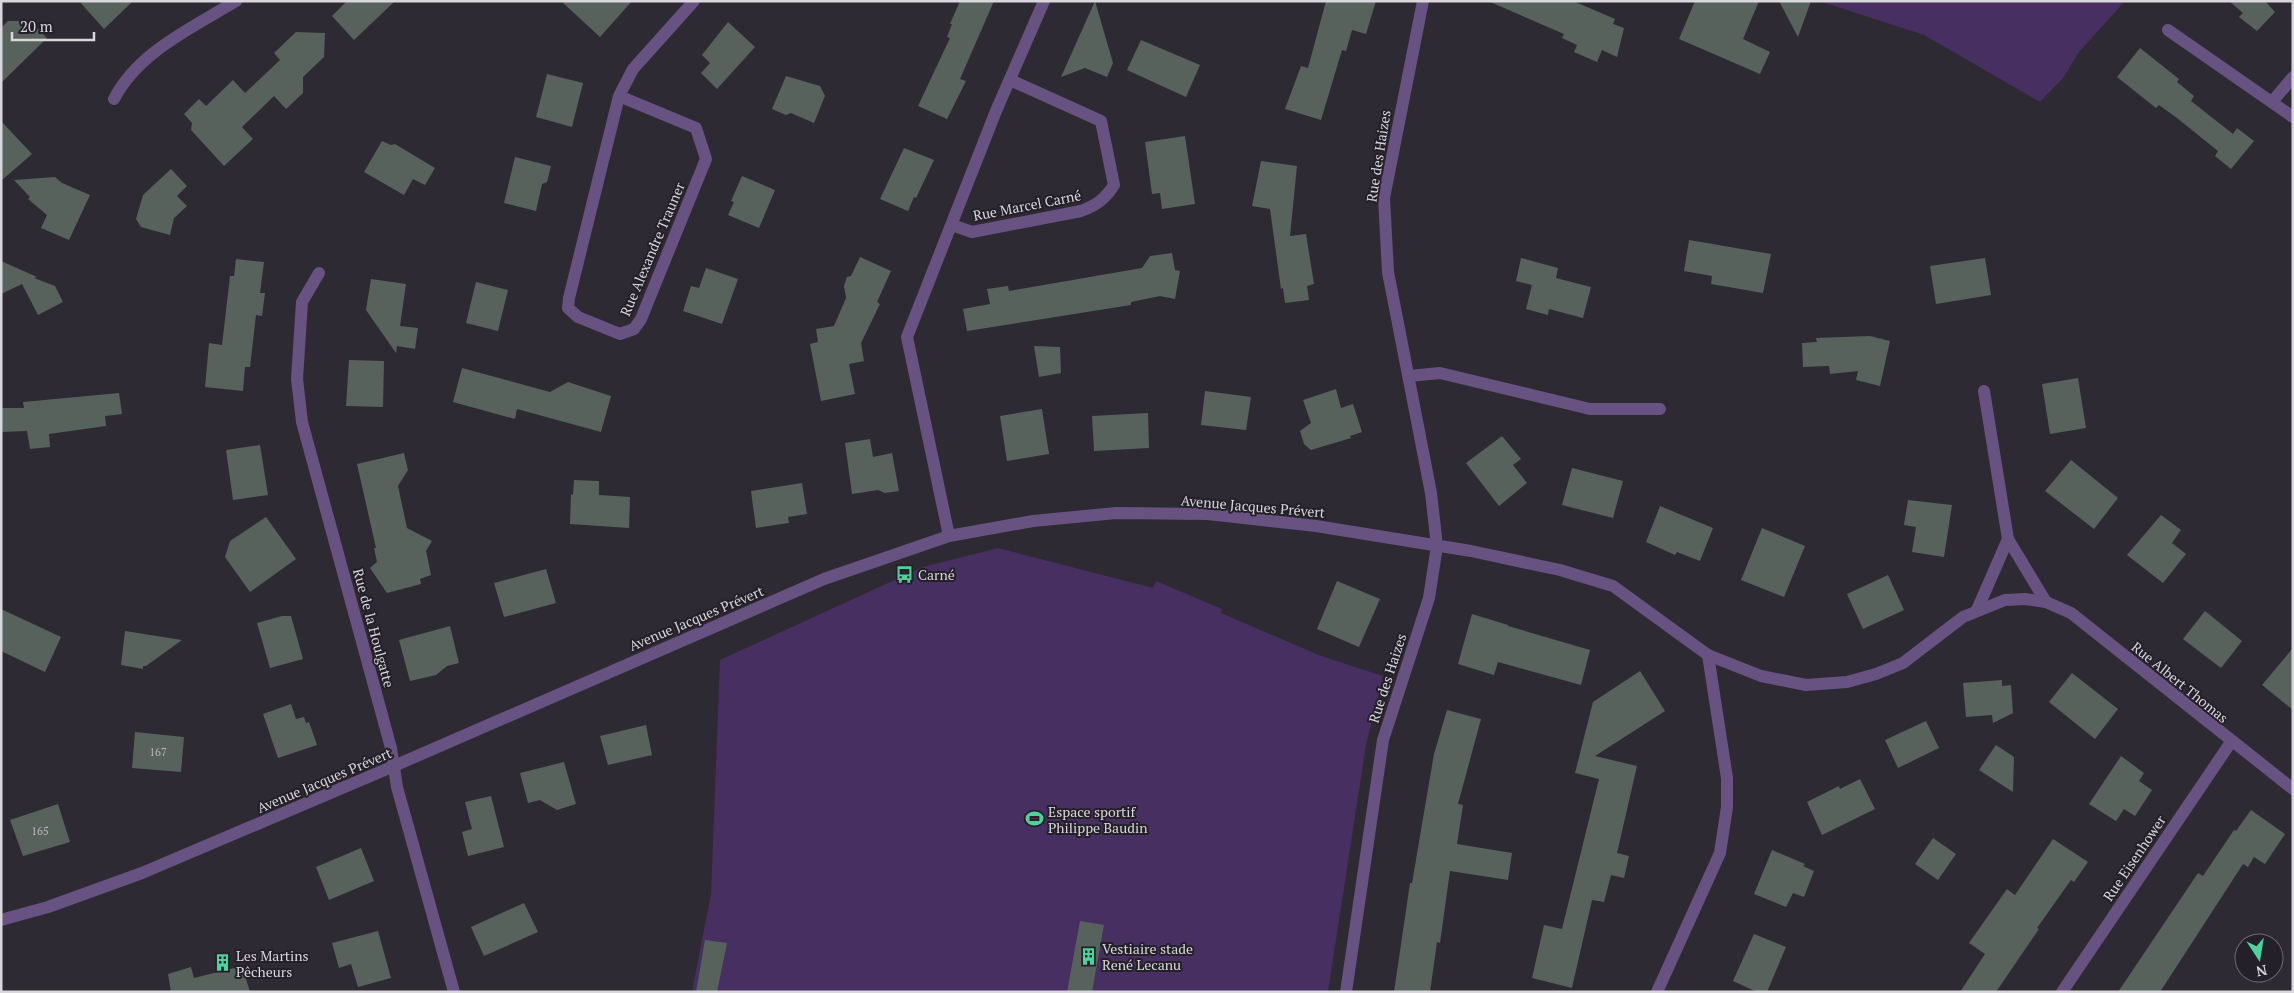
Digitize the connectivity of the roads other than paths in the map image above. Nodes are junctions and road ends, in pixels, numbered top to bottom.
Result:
1 (236, 1) edge
2 (694, 1) edge
3 (1044, 1) edge
4 (1423, 1) edge
5 (2168, 30) dead end
6 (2293, 77) edge
7 (1010, 80) junction
8 (618, 96) junction
9 (114, 99) dead end
10 (2272, 102) junction
11 (2293, 117) edge
12 (952, 225) junction
13 (319, 273) dead end
14 (1409, 376) junction
15 (1984, 390) dead end
16 (1660, 409) dead end
17 (949, 536) junction
18 (2008, 539) junction
19 (1437, 546) junction
20 (2046, 602) junction
21 (1977, 610) junction
22 (1708, 654) junction
23 (2231, 742) junction
24 (394, 766) junction
25 (2293, 789) edge
26 (1, 920) edge
27 (454, 992) edge
28 (1346, 992) edge
29 (1657, 992) edge
30 (2062, 992) edge

1 - 9 street
2 - 8 street, Rue Alexandre Trauner
3 - 7 street, Rue Marcel Carné
4 - 14 street, Rue des Haizes
5 - 10 street
6 - 10 street
7 - 12 street, Rue Marcel Carné
7 - 12 street, Rue Marcel Carné
8 - 8 street, Rue Alexandre Trauner
10 - 11 street
12 - 17 street, Rue Marcel Carné
13 - 24 street, Rue de la Houlgatte
14 - 16 street
14 - 19 street, Rue des Haizes
15 - 18 street
17 - 19 street, Avenue Jacques Prévert
17 - 24 street, Avenue Jacques Prévert
18 - 20 street
18 - 21 street
19 - 22 street, Avenue Jacques Prévert
19 - 28 street, Rue des Haizes
20 - 21 street, Rue Albert Thomas
20 - 23 street, Rue Albert Thomas
21 - 22 street, Rue Albert Thomas
22 - 29 street
23 - 25 street, Rue Albert Thomas
23 - 30 street, Rue Eisenhower
24 - 26 street, Avenue Jacques Prévert
24 - 27 street, Rue de la Houlgatte

